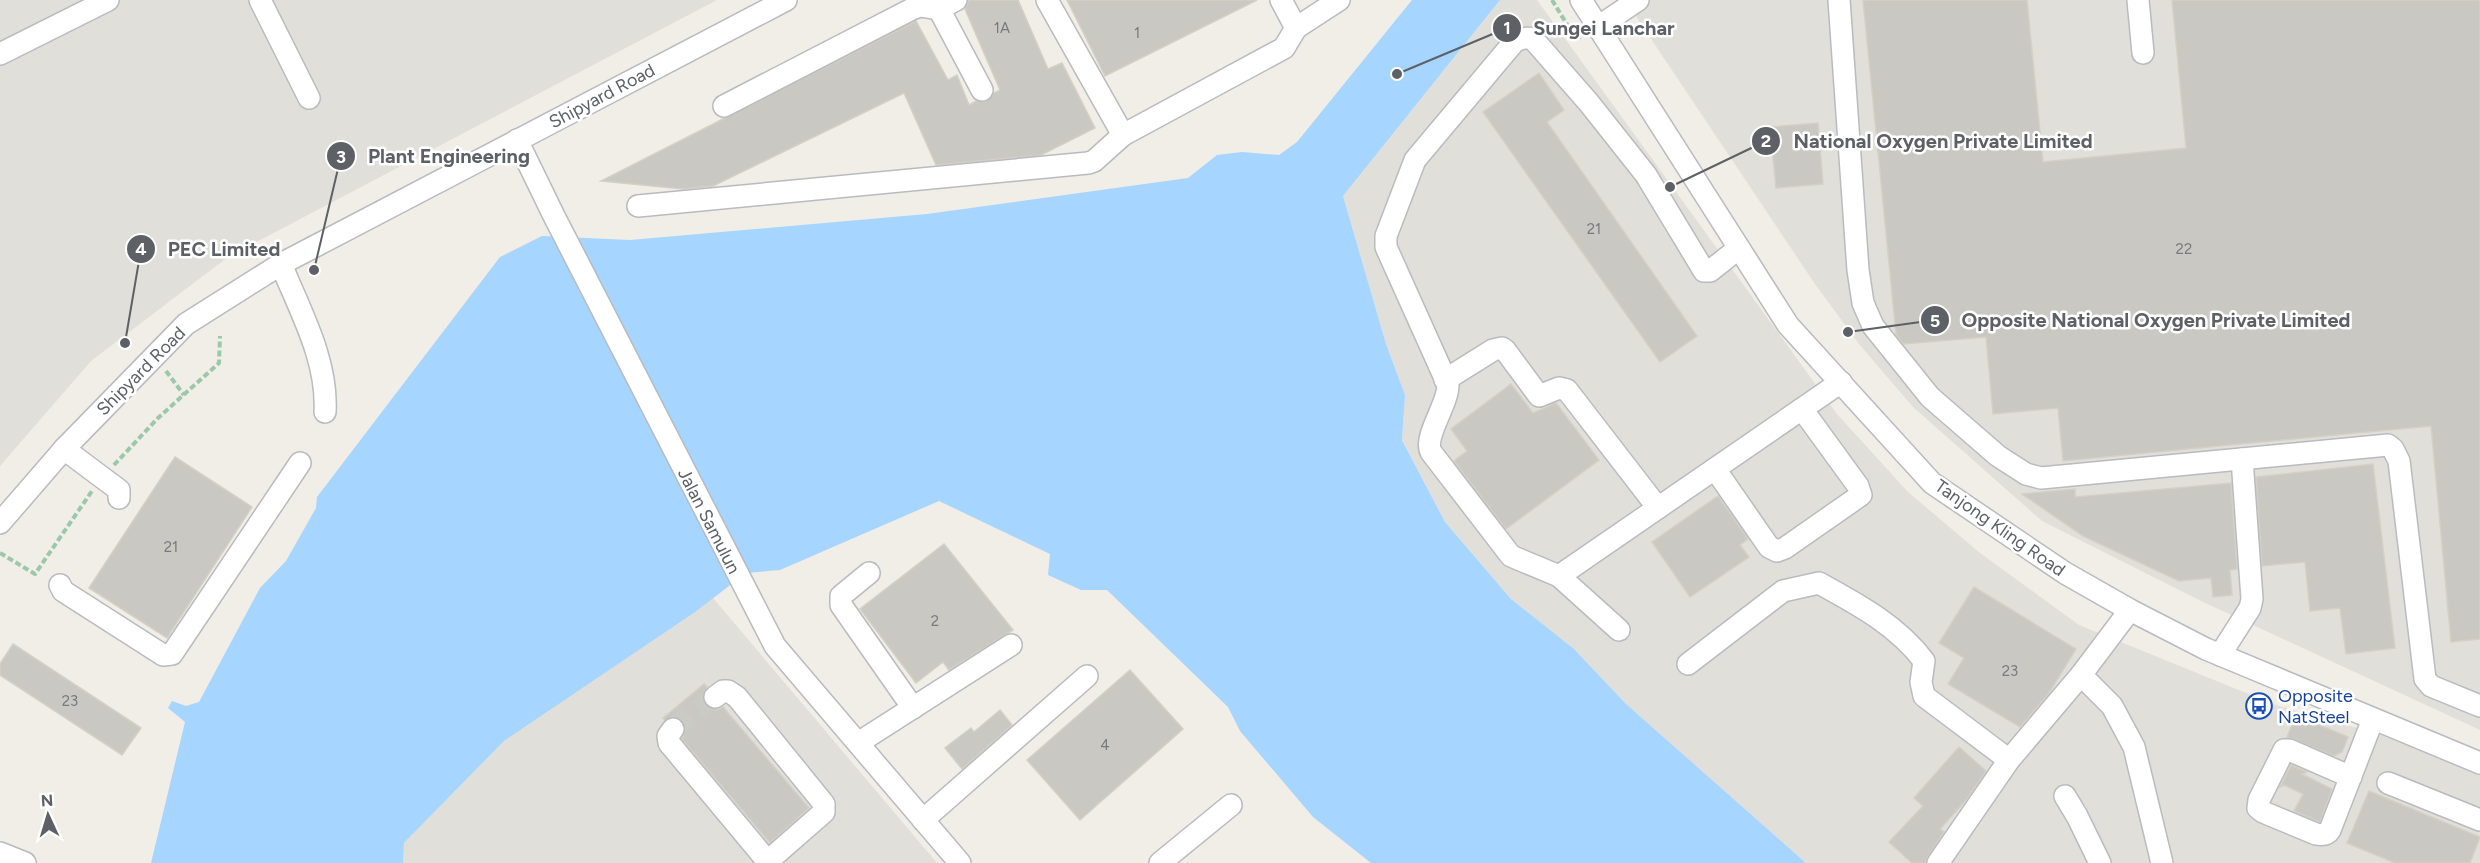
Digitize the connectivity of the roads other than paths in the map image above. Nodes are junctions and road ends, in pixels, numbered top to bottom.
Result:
1 (108, 0) edge
2 (260, 0) edge
3 (786, 0) edge
4 (1047, 0) edge
5 (1281, 0) edge
6 (1339, 0) edge
7 (1581, 0) edge
8 (1638, 0) edge
9 (1839, 0) edge
10 (2138, 0) edge
11 (947, 4) edge
12 (76, 7) edge
13 (1599, 27) junction
14 (1296, 28) junction
15 (2143, 53) dead end
16 (0, 54) edge
17 (982, 90) dead end
18 (309, 98) dead end
19 (724, 106) dead end
20 (1123, 135) junction
21 (517, 140) junction
22 (638, 206) dead end
23 (1739, 248) junction
24 (281, 264) junction
25 (1445, 380) junction
26 (1841, 382) junction
27 (1803, 409) junction
28 (325, 412) dead end
29 (64, 449) junction
30 (2242, 459) junction
31 (300, 463) dead end
32 (1715, 469) junction
33 (119, 498) dead end
34 (1658, 508) junction
35 (0, 523) edge
36 (869, 573) dead end
37 (1559, 576) junction
38 (60, 585) dead end
39 (2130, 610) junction
40 (1619, 630) dead end
41 (1011, 645) dead end
42 (2220, 655) junction
43 (1688, 664) dead end
44 (2081, 675) junction
45 (1087, 676) dead end
46 (715, 698) tunnel mouth
47 (2480, 706) edge
48 (913, 708) junction
49 (2373, 719) junction
50 (674, 729) dead end
51 (858, 743) junction
52 (2009, 760) junction
53 (2480, 763) edge
54 (2351, 777) junction
55 (2388, 783) dead end
56 (2065, 796) dead end
57 (1231, 805) dead end
58 (923, 820) junction
59 (2480, 820) edge
60 (0, 853) edge
61 (768, 862) edge
62 (25, 863) edge
63 (960, 863) edge
64 (1160, 863) edge
65 (1938, 863) edge
66 (2100, 863) edge
67 (2162, 863) edge

1 - 12 street
2 - 18 street
3 - 21 street, Shipyard Road
4 - 20 street
5 - 14 street
6 - 14 street
7 - 13 street, Tanjong Kling Road
8 - 13 street
9 - 30 street
10 - 15 street
11 - 17 street
11 - 19 street
12 - 16 street
13 - 23 street, Tanjong Kling Road
14 - 20 street
20 - 22 street
21 - 24 street, Shipyard Road
21 - 51 street, Jalan Samulun
23 - 25 street
23 - 26 street, Tanjong Kling Road
24 - 28 street
24 - 29 street, Shipyard Road
25 - 34 street
25 - 37 street
26 - 27 street
26 - 39 street, Tanjong Kling Road
27 - 32 street
27 - 32 street
29 - 33 street
29 - 35 street, Shipyard Road
30 - 42 street
30 - 47 street
31 - 38 street
32 - 34 street
34 - 37 street
36 - 48 street
37 - 40 street
39 - 42 street, Tanjong Kling Road
39 - 44 street
41 - 48 street
42 - 49 street, Tanjong Kling Road
43 - 52 street
44 - 52 street
44 - 67 street
45 - 58 street
46 - 61 street
48 - 51 street
49 - 53 street, Tanjong Kling Road
49 - 54 street
50 - 61 street
51 - 58 street, Jalan Samulun
52 - 65 street
54 - 54 street
55 - 59 street
56 - 66 street
57 - 64 street
58 - 63 street, Jalan Samulun
60 - 62 street

